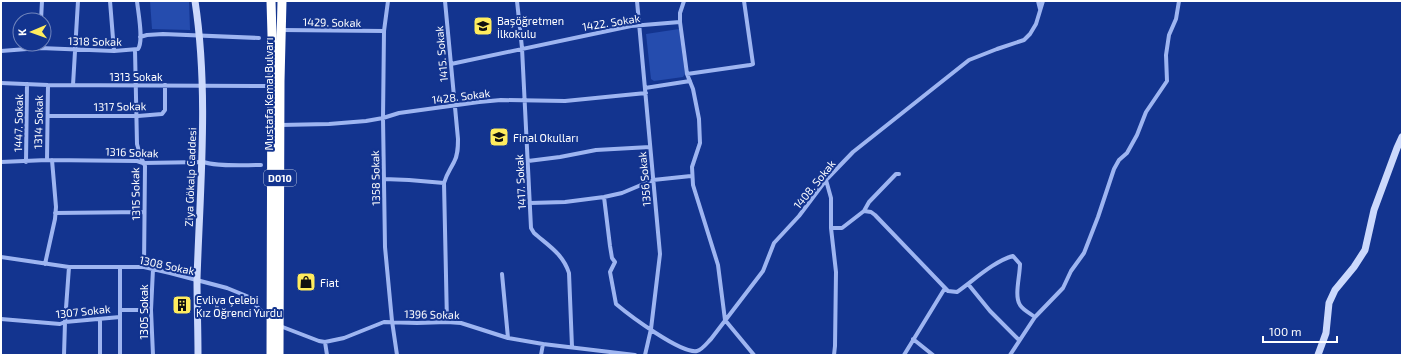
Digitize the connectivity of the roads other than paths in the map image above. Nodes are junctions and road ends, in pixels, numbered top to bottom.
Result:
1 (42, 1) edge
2 (78, 1) edge
3 (110, 1) edge
4 (137, 1) edge
5 (195, 1) edge
6 (270, 1) edge
7 (282, 1) edge
8 (388, 1) edge
9 (444, 1) edge
10 (517, 1) edge
11 (637, 1) edge
12 (684, 1) edge
13 (744, 1) edge
14 (1038, 1) edge
15 (1042, 1) edge
16 (1179, 1) edge
17 (1040, 9) junction
18 (41, 12) edge
19 (680, 22) junction
20 (639, 26) junction
21 (281, 30) junction
22 (384, 31) junction
23 (200, 35) junction
24 (140, 38) junction
25 (259, 38) dead end
26 (52, 47) edge
27 (522, 48) junction
28 (137, 49) junction
29 (12, 50) edge
30 (75, 50) junction
31 (1, 51) edge
32 (114, 51) junction
33 (451, 64) junction
34 (687, 74) junction
35 (690, 81) junction
36 (1, 82) edge
37 (27, 84) junction
38 (73, 84) junction
39 (48, 85) junction
40 (136, 85) junction
41 (165, 85) junction
42 (202, 85) junction
43 (272, 86) junction
44 (645, 88) junction
45 (646, 93) junction
46 (524, 101) junction
47 (454, 105) junction
48 (48, 116) junction
49 (138, 116) junction
50 (383, 118) junction
51 (280, 125) junction
52 (1402, 137) edge
53 (650, 147) junction
54 (47, 160) junction
55 (52, 160) junction
56 (1, 162) edge
57 (26, 162) junction
58 (203, 162) junction
59 (528, 162) junction
60 (143, 163) junction
61 (261, 165) dead end
62 (898, 174) dead end
63 (691, 176) junction
64 (384, 179) junction
65 (653, 180) junction
66 (826, 180) junction
67 (444, 183) junction
68 (604, 197) junction
69 (530, 203) junction
70 (144, 212) junction
71 (864, 212) junction
72 (55, 213) junction
73 (831, 228) junction
74 (1, 257) edge
75 (45, 264) junction
76 (68, 267) junction
77 (120, 267) junction
78 (144, 267) junction
79 (153, 269) junction
80 (502, 274) dead end
81 (197, 280) junction
82 (968, 284) junction
83 (945, 288) junction
84 (120, 310) junction
85 (151, 310) junction
86 (120, 317) junction
87 (1035, 317) junction
88 (271, 318) junction
89 (1, 319) edge
90 (100, 319) junction
91 (725, 320) junction
92 (392, 321) junction
93 (65, 322) junction
94 (446, 322) junction
95 (279, 325) junction
96 (651, 329) junction
97 (508, 338) junction
98 (913, 339) junction
99 (1019, 340) junction
100 (325, 342) junction
101 (543, 344) junction
102 (572, 347) junction
103 (835, 354) edge
104 (64, 355) edge
105 (100, 355) edge
106 (120, 355) edge
107 (153, 355) edge
108 (198, 355) edge
109 (271, 355) edge
110 (279, 355) edge
111 (327, 355) edge
112 (397, 355) edge
113 (541, 355) edge
114 (635, 355) edge
115 (645, 355) edge
116 (754, 355) edge
117 (904, 355) edge
118 (933, 355) edge
119 (1010, 355) edge
120 (1318, 355) edge

1 - 18 street
2 - 30 street
3 - 32 street
4 - 24 street, 1315 Sokak
5 - 23 street, Ziya Gökalp Caddesi
6 - 43 highway, Mustafa Kemal Bulvarı / D010
7 - 21 highway, Mustafa Kemal Bulvarı / D010
8 - 22 street, 1358 Sokak
9 - 33 street, 1415. Sokak
10 - 27 street, 1417. Sokak
11 - 20 street, 1356 Sokak
12 - 19 street
13 - 34 street
14 - 17 street
15 - 17 street, 1408. Sokak
16 - 87 street
17 - 66 street, 1408. Sokak
19 - 20 street, 1422. Sokak
19 - 34 street
20 - 27 street, 1422. Sokak
20 - 44 street, 1356 Sokak
21 - 22 street, 1429. Sokak
21 - 51 highway, Mustafa Kemal Bulvarı / D010
22 - 50 street, 1358 Sokak
23 - 24 street
23 - 25 street
23 - 42 street, Ziya Gökalp Caddesi
24 - 28 street, 1315 Sokak
26 - 30 street, 1318 Sokak
27 - 33 street, 1422. Sokak
27 - 46 street, 1417. Sokak
28 - 32 street, 1318 Sokak
28 - 40 street, 1315 Sokak
29 - 31 street, 1318 Sokak
30 - 32 street, 1318 Sokak
30 - 38 street
33 - 47 street, 1415. Sokak
34 - 35 street
35 - 44 street
35 - 63 street
36 - 37 street, 1313 Sokak
37 - 39 street, 1313 Sokak
37 - 57 street, 1447. Sokak
38 - 39 street, 1313 Sokak
38 - 40 street, 1313 Sokak
39 - 48 street, 1314 Sokak
40 - 41 street, 1313 Sokak
40 - 49 street, 1315 Sokak
41 - 42 street, 1313 Sokak
41 - 49 street, 1317 Sokak
42 - 43 street, 1313 Sokak
42 - 58 street, Ziya Gökalp Caddesi
43 - 88 highway, Mustafa Kemal Bulvarı / D010
44 - 45 street, 1356 Sokak
45 - 46 street, 1428. Sokak
45 - 53 street, 1356 Sokak
46 - 47 street, 1428. Sokak
46 - 59 street, 1417. Sokak
47 - 50 street, 1428. Sokak
47 - 67 street, 1415. Sokak
48 - 49 street, 1317 Sokak
48 - 54 street, 1314 Sokak
49 - 60 street, 1315 Sokak
50 - 51 street, 1428. Sokak
50 - 64 street, 1358 Sokak
51 - 95 highway, Mustafa Kemal Bulvarı / D010
52 - 120 street
53 - 59 street
53 - 65 street, 1356 Sokak
54 - 55 street, 1316 Sokak
54 - 57 street, 1316 Sokak
55 - 60 street, 1316 Sokak
55 - 72 street, 1314 Sokak
56 - 57 street, 1316 Sokak
58 - 60 street, 1316 Sokak
58 - 61 street, 1316 Sokak
58 - 81 street, Ziya Gökalp Caddesi
59 - 69 street, 1417. Sokak
60 - 70 street, 1315 Sokak
62 - 71 street
63 - 65 street
63 - 91 street
64 - 67 street
64 - 92 street, 1358 Sokak
65 - 68 street
65 - 96 street, 1356 Sokak
66 - 73 street
66 - 91 street, 1408. Sokak
67 - 94 street
68 - 69 street
68 - 96 street, 1408. Sokak
69 - 102 street, 1417. Sokak
70 - 72 street
70 - 78 street, 1315 Sokak
71 - 73 street
71 - 83 street
72 - 75 street, 1314 Sokak
73 - 103 street
74 - 75 street, 1308 Sokak
75 - 76 street, 1308 Sokak
76 - 77 street, 1308 Sokak
76 - 93 street
77 - 78 street, 1308 Sokak
77 - 84 street
78 - 79 street, 1308 Sokak
79 - 81 street, 1308 Sokak
79 - 85 street, 1305 Sokak
80 - 97 street
81 - 88 street, 1308 Sokak
81 - 108 street, Ziya Gökalp Caddesi
82 - 83 street
82 - 87 street
82 - 99 street
83 - 98 street
84 - 85 street
84 - 86 street
85 - 107 street, 1305 Sokak
86 - 90 street, 1307 Sokak
86 - 106 street
87 - 99 street
88 - 109 highway, Mustafa Kemal Bulvarı / D010
89 - 93 street, 1307 Sokak
90 - 93 street, 1307 Sokak
90 - 105 street
91 - 96 street, 1408. Sokak
91 - 116 street
92 - 94 street, 1396 Sokak
92 - 100 street, 1396 Sokak
92 - 112 street, 1358 Sokak
93 - 104 street
94 - 97 street, 1396 Sokak
95 - 100 street
95 - 110 highway, Mustafa Kemal Bulvarı / D010
96 - 115 street, 1356 Sokak
97 - 101 street, 1396 Sokak
98 - 117 street
98 - 118 street
99 - 119 street
100 - 111 street
101 - 102 street, 1396 Sokak
101 - 113 street
102 - 114 street, 1396 Sokak

